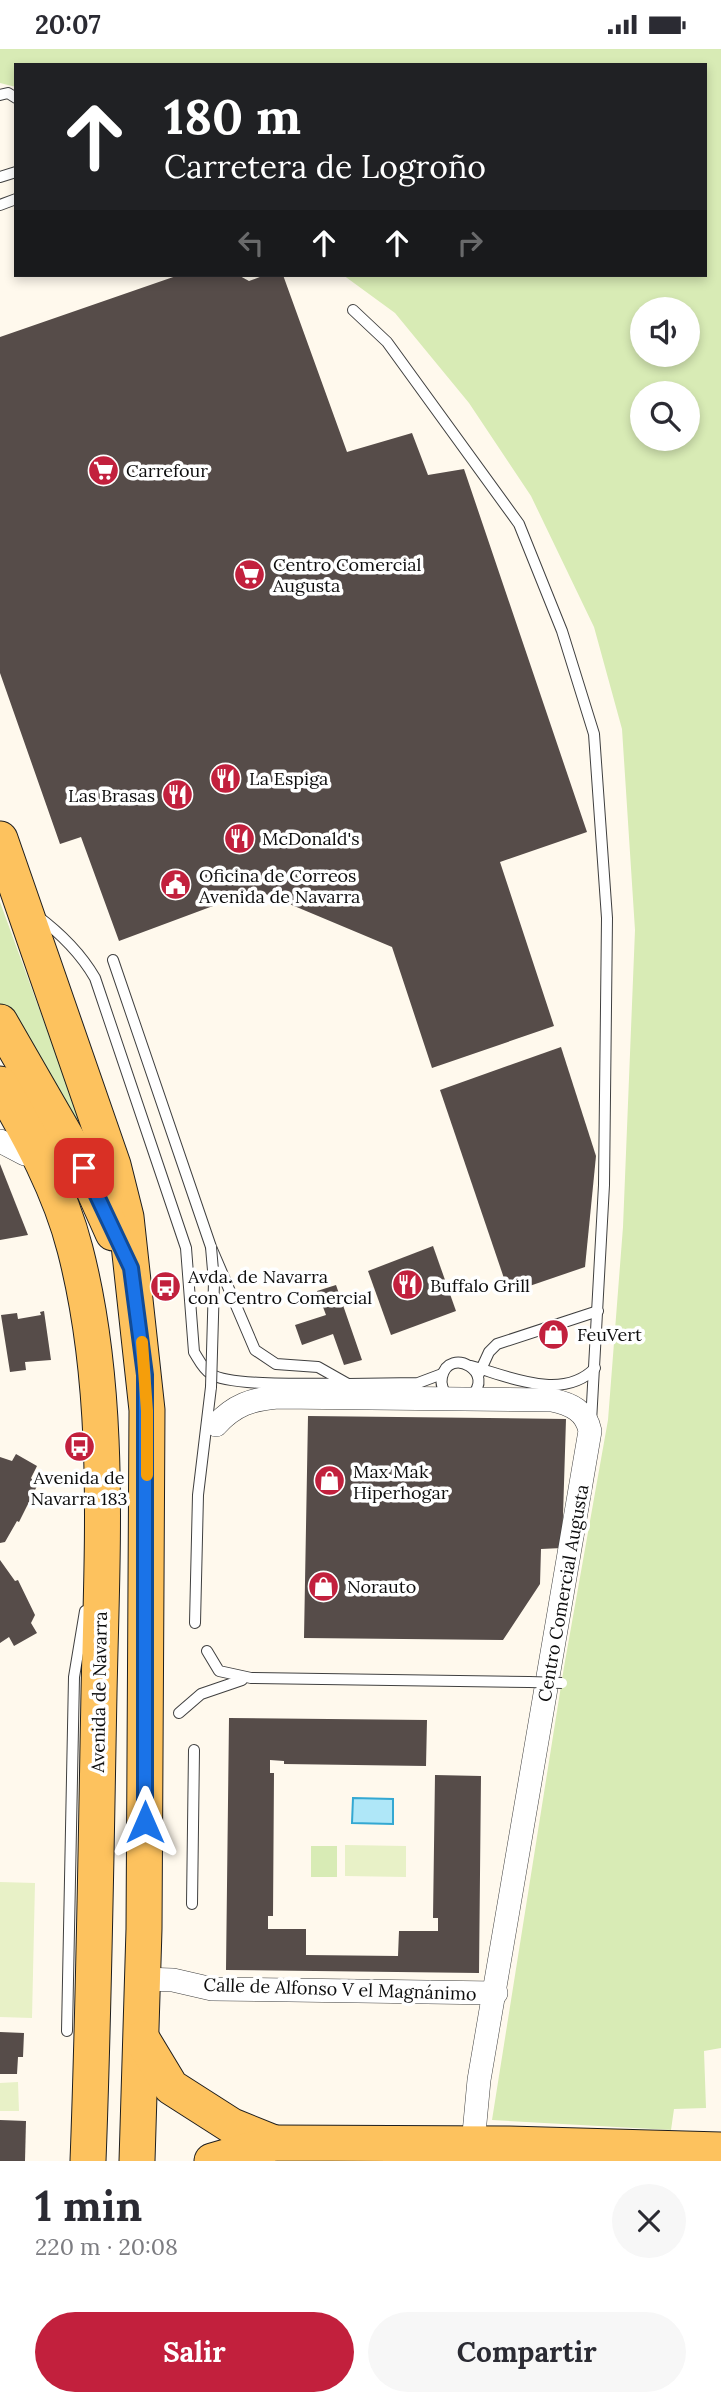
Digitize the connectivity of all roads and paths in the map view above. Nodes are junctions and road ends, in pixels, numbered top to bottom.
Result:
1 (353, 310) dead end
2 (0, 839) edge
3 (25, 907) junction
4 (113, 960) dead end
5 (0, 1022) edge
6 (0, 1084) edge
7 (0, 1112) edge
8 (13, 1148) edge
9 (69, 1226) junction
10 (211, 1247) junction
11 (131, 1268) junction
12 (598, 1311) junction
13 (595, 1368) junction
14 (442, 1374) junction
15 (470, 1381) junction
16 (348, 1384) junction
17 (211, 1387) junction
18 (216, 1425) joint
19 (590, 1431) junction
20 (102, 1562) junction
21 (195, 1623) dead end
22 (207, 1651) dead end
23 (251, 1678) junction
24 (562, 1683) dead end
25 (179, 1713) dead end
26 (194, 1750) dead end
27 (192, 1904) dead end
28 (143, 1979) junction
29 (496, 1993) junction
30 (67, 2031) dead end
31 (142, 2039) junction
32 (274, 2143) junction
33 (717, 2150) edge
34 (476, 2152) edge
35 (94, 2154) edge
36 (669, 2155) edge
37 (138, 2161) edge
38 (212, 2161) edge

1 - 12 lane
2 - 3 main road
3 - 11 main road
3 - 16 lane
4 - 10 lane
5 - 11 main road
6 - 9 main road
7 - 8 main road
8 - 9 main road
9 - 20 main road, Avenida de Navarra
10 - 16 lane
10 - 17 lane, bridge
11 - 28 main road
12 - 13 lane
12 - 15 lane
13 - 15 lane
13 - 19 lane
14 - 15 lane
14 - 15 lane
14 - 16 lane
15 - 18 street
15 - 19 street
17 - 18 lane
17 - 21 lane
19 - 29 street, Centro Comercial Augusta
20 - 30 lane
20 - 35 main road, Avenida de Navarra
22 - 23 lane
23 - 24 lane, bridge
23 - 25 lane
26 - 27 lane
28 - 29 street, Calle de Alfonso V el Magnánimo
28 - 31 main road
29 - 34 street, Centro Comercial Augusta
31 - 32 main road
31 - 37 main road
32 - 34 main road
32 - 38 main road
33 - 36 main road
34 - 36 main road

